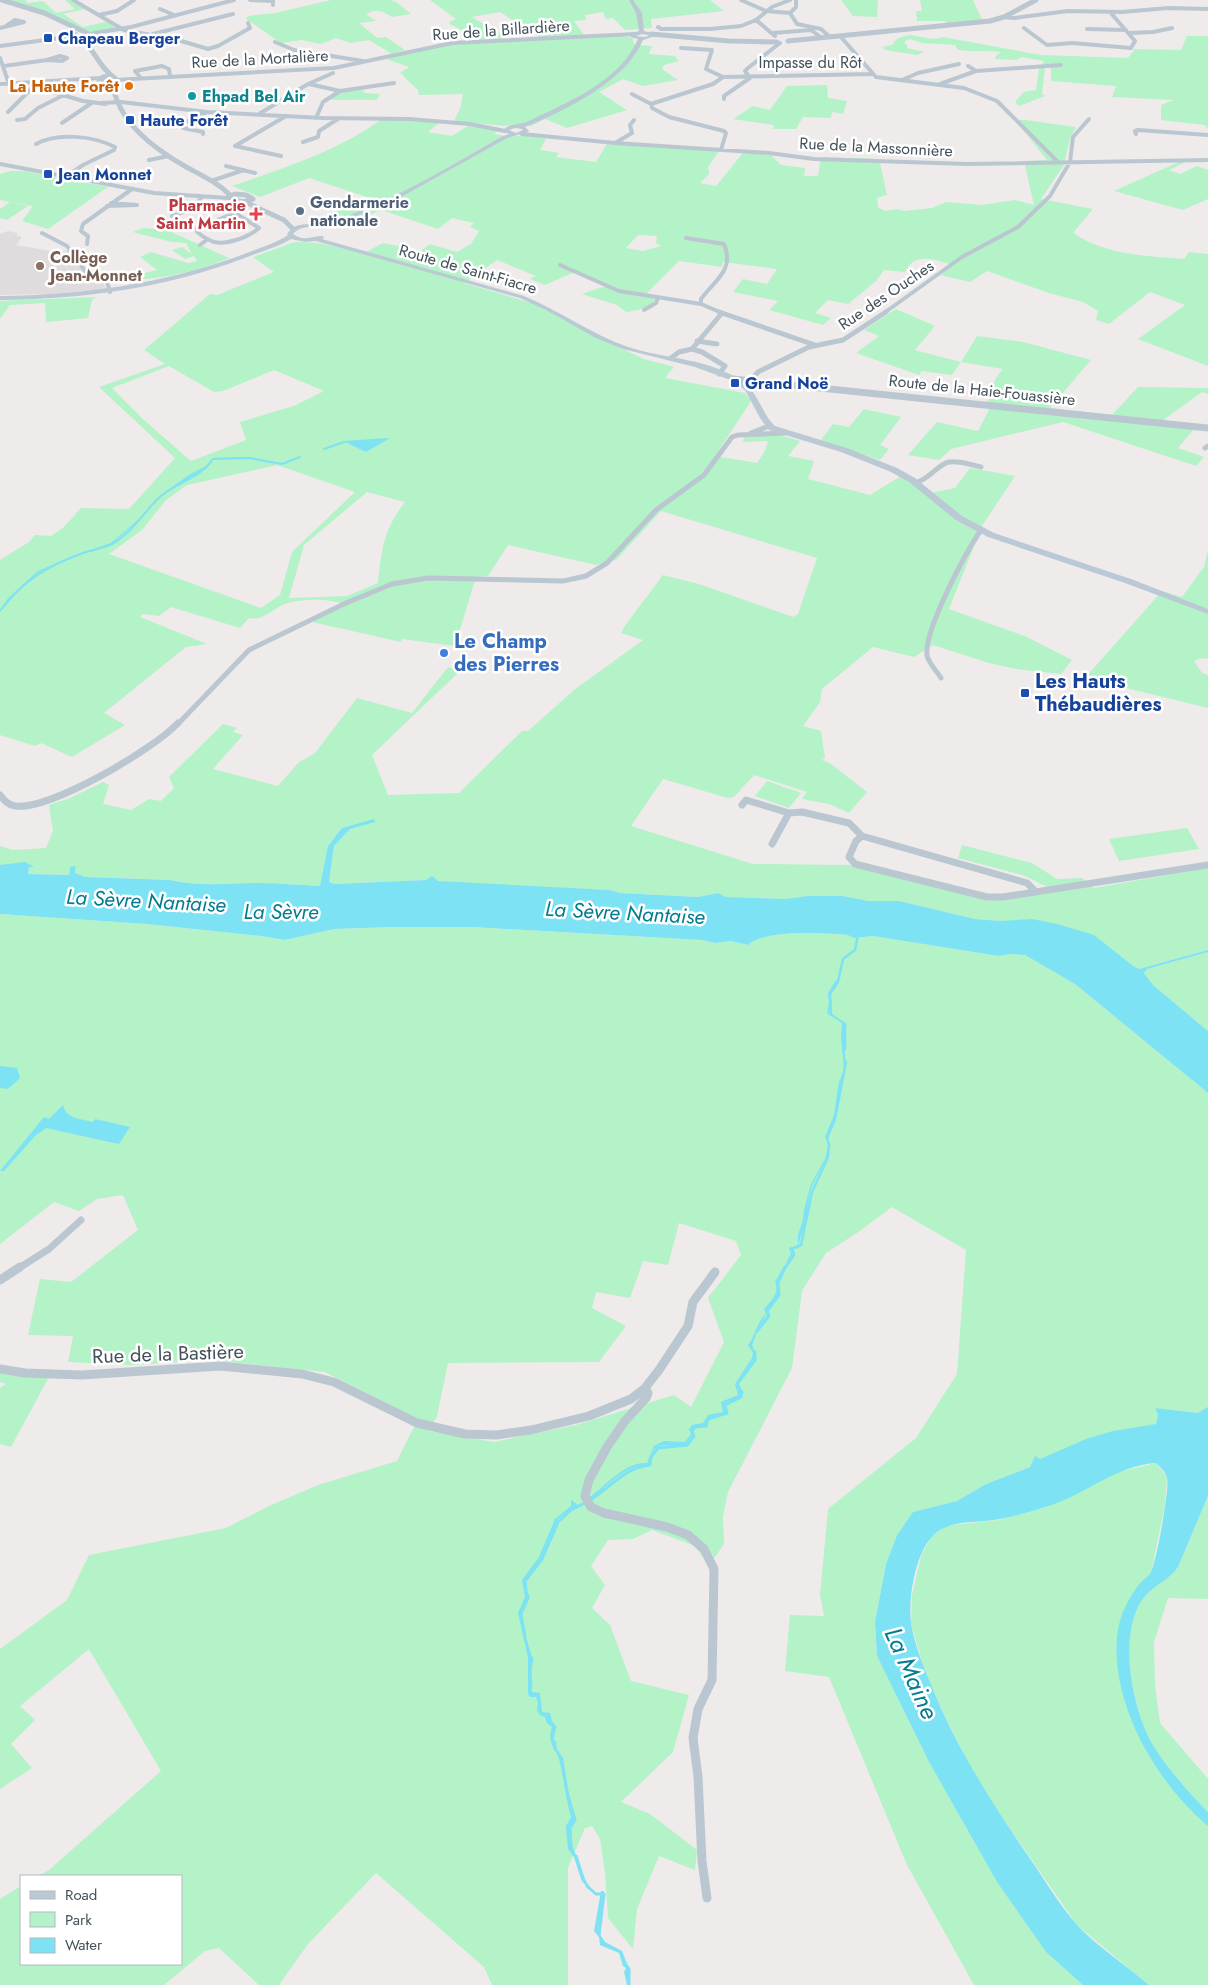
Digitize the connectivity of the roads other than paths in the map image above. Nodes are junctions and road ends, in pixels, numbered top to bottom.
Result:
1 (2, 0) edge
2 (73, 0) edge
3 (134, 0) edge
4 (234, 0) edge
5 (250, 0) edge
6 (631, 0) edge
7 (741, 0) edge
8 (790, 0) edge
9 (796, 0) edge
10 (1036, 0) edge
11 (273, 5) dead end
12 (160, 9) dead end
13 (1208, 9) edge
14 (766, 11) junction
15 (1110, 12) junction
16 (233, 14) dead end
17 (790, 14) junction
18 (100, 15) junction
19 (174, 16) junction
20 (1004, 17) junction
21 (756, 20) junction
22 (248, 23) dead end
23 (67, 25) junction
24 (6, 26) dead end
25 (658, 27) dead end
26 (0, 28) edge
27 (1024, 28) dead end
28 (1172, 28) dead end
29 (122, 29) junction
30 (1087, 29) dead end
31 (642, 32) junction
32 (1127, 32) junction
33 (773, 33) junction
34 (86, 34) junction
35 (634, 35) junction
36 (77, 36) junction
37 (151, 36) junction
38 (650, 36) junction
39 (840, 36) junction
40 (830, 37) junction
41 (822, 38) junction
42 (641, 39) junction
43 (780, 41) junction
44 (275, 42) dead end
45 (89, 44) junction
46 (0, 46) edge
47 (681, 48) dead end
48 (393, 56) joint
49 (0, 58) edge
50 (47, 60) dead end
51 (366, 62) junction
52 (959, 64) dead end
53 (1061, 65) dead end
54 (4, 66) junction
55 (968, 66) dead end
56 (103, 70) junction
57 (976, 71) junction
58 (333, 72) dead end
59 (873, 74) junction
60 (746, 75) junction
61 (170, 76) junction
62 (140, 77) junction
63 (723, 77) junction
64 (113, 79) junction
65 (102, 80) junction
66 (902, 80) junction
67 (394, 83) dead end
68 (0, 84) edge
69 (9, 84) junction
70 (308, 84) junction
71 (940, 84) junction
72 (36, 85) junction
73 (112, 88) junction
74 (340, 91) junction
75 (632, 94) dead end
76 (64, 95) junction
77 (724, 99) dead end
78 (93, 102) junction
79 (118, 104) junction
80 (650, 104) junction
81 (8, 112) dead end
82 (207, 112) junction
83 (258, 115) junction
84 (286, 116) junction
85 (316, 118) junction
86 (338, 118) junction
87 (1089, 119) dead end
88 (18, 120) dead end
89 (634, 120) dead end
90 (62, 123) dead end
91 (523, 130) junction
92 (508, 133) junction
93 (203, 134) dead end
94 (1136, 134) dead end
95 (1208, 135) edge
96 (303, 142) dead end
97 (615, 143) junction
98 (36, 144) dead end
99 (721, 150) junction
100 (169, 156) junction
101 (281, 156) dead end
102 (149, 160) dead end
103 (1208, 160) edge
104 (1058, 162) junction
105 (1070, 162) junction
106 (0, 164) edge
107 (11, 166) junction
108 (226, 166) dead end
109 (0, 169) edge
110 (244, 170) junction
111 (255, 173) dead end
112 (67, 176) junction
113 (213, 182) junction
114 (132, 189) junction
115 (238, 194) junction
116 (229, 196) junction
117 (202, 197) junction
118 (252, 200) junction
119 (244, 202) junction
120 (109, 205) junction
121 (258, 206) junction
122 (137, 213) dead end
123 (235, 213) junction
124 (358, 213) junction
125 (172, 216) dead end
126 (217, 219) junction
127 (284, 220) junction
128 (223, 224) dead end
129 (304, 225) junction
130 (316, 226) junction
131 (325, 232) junction
132 (42, 233) dead end
133 (292, 233) junction
134 (686, 238) dead end
135 (208, 239) junction
136 (316, 239) junction
137 (300, 240) junction
138 (87, 244) dead end
139 (200, 244) dead end
140 (362, 251) junction
141 (241, 258) junction
142 (560, 266) dead end
143 (110, 292) junction
144 (0, 298) edge
145 (658, 298) junction
146 (701, 304) junction
147 (644, 310) dead end
148 (722, 313) junction
149 (697, 341) junction
150 (815, 345) junction
151 (692, 350) junction
152 (706, 352) junction
153 (671, 358) junction
154 (719, 374) junction
155 (733, 379) junction
156 (752, 380) junction
157 (741, 384) junction
158 (771, 427) junction
159 (1208, 428) edge
160 (785, 433) junction
161 (749, 434) junction
162 (763, 434) junction
163 (981, 467) dead end
164 (915, 483) junction
165 (981, 530) junction
166 (1208, 612) edge
167 (941, 678) dead end
168 (0, 795) edge
169 (742, 805) dead end
170 (788, 813) junction
171 (862, 836) junction
172 (772, 844) dead end
173 (1208, 865) edge
174 (1036, 892) junction
175 (81, 1220) dead end
176 (715, 1272) dead end
177 (0, 1280) edge
178 (0, 1369) edge
179 (645, 1388) junction
180 (707, 1898) dead end

1 - 23 street
2 - 18 street
3 - 18 street
4 - 19 street
5 - 11 street
6 - 31 main road
7 - 14 street
8 - 14 street
9 - 17 street
10 - 20 street
12 - 19 street
13 - 15 street
14 - 17 street
14 - 21 street
15 - 20 street
15 - 32 street
16 - 37 street
17 - 40 street
18 - 29 street
19 - 29 street
20 - 39 street
21 - 25 street
21 - 33 street
22 - 37 street
23 - 34 street
23 - 36 street
24 - 26 street
27 - 32 street
28 - 32 street
29 - 34 street
29 - 37 street
30 - 32 street
31 - 35 main road
31 - 38 main road
33 - 41 street
33 - 43 street
34 - 36 street
34 - 45 street
35 - 42 main road
35 - 48 street, Rue de la Billardière
36 - 45 street
36 - 46 street
38 - 42 main road
38 - 43 street
39 - 40 street
39 - 59 street
40 - 41 street
41 - 43 street
42 - 91 main road
43 - 60 street, Impasse du Rôt
44 - 51 street
45 - 56 street
47 - 63 street
48 - 51 street, Rue de la Mortalière
49 - 54 street
50 - 54 street
51 - 61 street, Rue de la Mortalière
52 - 66 street
53 - 57 street
54 - 69 street
55 - 57 street
56 - 64 street
56 - 65 street
57 - 71 street
58 - 70 street
59 - 60 street, Impasse du Rôt
59 - 66 street, Impasse du Rôt
60 - 63 street
60 - 77 street, Impasse du Rôt
61 - 62 street, Rue de la Mortalière
61 - 62 street
62 - 64 street, Rue de la Mortalière
63 - 80 street
64 - 65 street
64 - 73 street
65 - 72 street
65 - 73 street
66 - 71 street, Impasse du Rôt
67 - 74 street
68 - 69 street
69 - 72 street
70 - 74 street
70 - 83 street
71 - 104 street, Impasse du Rôt
72 - 76 street
72 - 81 street
73 - 79 street
74 - 85 street
75 - 80 street
76 - 78 street
76 - 88 street
78 - 79 street
78 - 90 street
79 - 82 street
79 - 100 street
80 - 99 street
82 - 83 street
82 - 93 street
83 - 84 street
84 - 85 street
84 - 101 street
85 - 86 street
86 - 92 street
86 - 96 street
87 - 105 street
89 - 97 street
91 - 92 main road
91 - 97 street, Rue de la Massonnière
92 - 124 main road
94 - 95 street
97 - 99 street, Rue de la Massonnière
98 - 112 street
99 - 104 street, Rue de la Massonnière
100 - 102 street
100 - 113 street
103 - 105 street, Rue de la Massonnière
104 - 105 street, Rue de la Massonnière
105 - 150 street, Rue des Ouches
106 - 107 street
107 - 109 street
107 - 112 street
108 - 110 street
110 - 111 street
110 - 113 street
112 - 114 street
113 - 115 street
113 - 116 street
114 - 117 street
114 - 120 street
115 - 116 street
115 - 118 street
116 - 117 street
116 - 119 street
117 - 125 street
118 - 119 street
118 - 121 street
119 - 121 street
119 - 123 street
120 - 122 street
120 - 138 street
121 - 127 street
123 - 126 street
123 - 135 street
124 - 130 main road
124 - 131 main road
126 - 128 street
126 - 135 street
127 - 129 street
127 - 133 street
129 - 130 main road
129 - 133 main road
130 - 131 main road, Route de Saint-Fiacre
131 - 136 main road
131 - 140 main road, Route de Saint-Fiacre
132 - 143 street
133 - 137 main road
133 - 141 main road
134 - 146 street
135 - 139 street
136 - 137 main road
136 - 140 main road, Route de Saint-Fiacre
137 - 141 main road
140 - 153 main road, Route de Saint-Fiacre
141 - 143 main road
142 - 145 street
143 - 144 main road
145 - 146 street
145 - 147 street
146 - 148 street
148 - 149 street
148 - 150 street
149 - 151 street
149 - 152 street
150 - 156 street, Rue des Ouches
151 - 152 street
151 - 153 street
152 - 154 street
153 - 154 main road, Route de Saint-Fiacre
154 - 155 main road, Route de Saint-Fiacre
155 - 156 street, Route de la Haie-Fouassière
155 - 157 main road, Route de Saint-Fiacre
156 - 157 street, Route de la Haie-Fouassière
156 - 159 street, Route de la Haie-Fouassière
157 - 158 main road, Route de Saint-Fiacre
158 - 160 main road
158 - 161 street
158 - 162 street
160 - 162 street
160 - 164 main road
161 - 162 street
161 - 168 street
163 - 164 street
164 - 165 main road
165 - 166 main road
165 - 167 street
169 - 170 street
170 - 171 street
170 - 172 street
171 - 174 street
171 - 174 street
173 - 174 street
175 - 177 street
176 - 179 street
178 - 179 street, Rue de la Bastière
179 - 180 street

